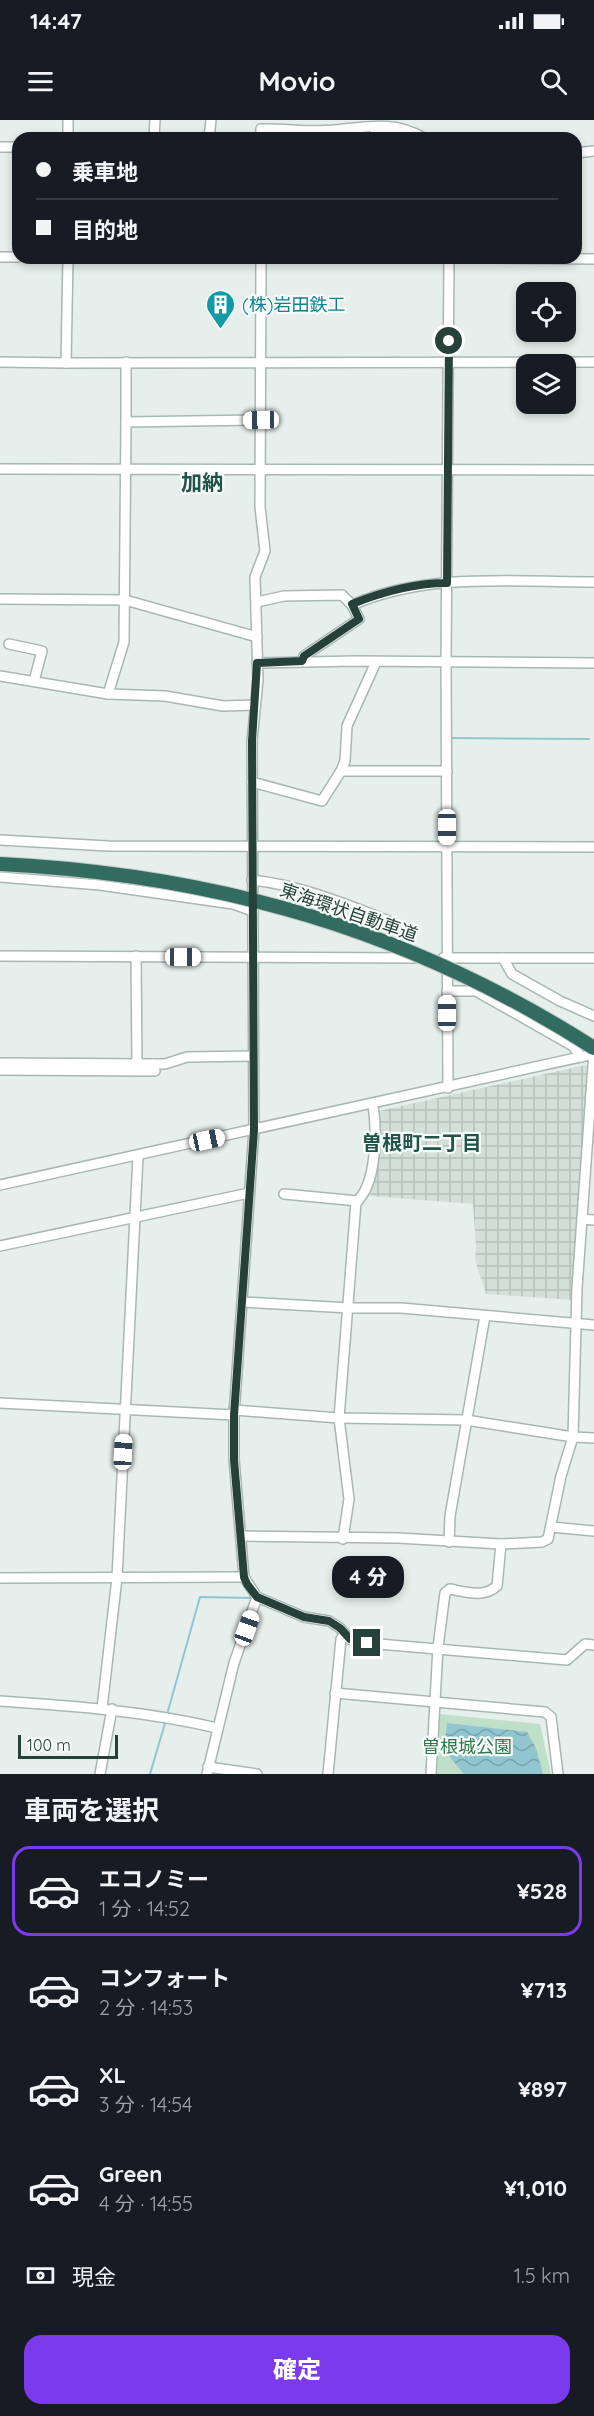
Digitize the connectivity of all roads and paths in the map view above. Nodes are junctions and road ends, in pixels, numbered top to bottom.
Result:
1 (410, 124) edge
2 (364, 127) junction
3 (261, 129) edge
4 (334, 130) junction
5 (344, 132) edge
6 (387, 132) edge
7 (68, 264) edge
8 (261, 264) edge
9 (449, 264) edge
10 (261, 361) junction
11 (0, 362) edge
12 (126, 362) junction
13 (449, 362) junction
14 (594, 362) edge
15 (66, 363) junction
16 (261, 420) junction
17 (126, 422) junction
18 (0, 469) edge
19 (124, 470) junction
20 (261, 470) junction
21 (448, 470) junction
22 (594, 470) edge
23 (594, 582) edge
24 (447, 583) junction
25 (0, 599) edge
26 (125, 600) junction
27 (257, 602) junction
28 (352, 604) junction
29 (257, 637) junction
30 (9, 644) dead end
31 (302, 661) junction
32 (376, 662) junction
33 (446, 662) junction
34 (257, 663) junction
35 (594, 663) edge
36 (0, 676) edge
37 (34, 681) junction
38 (108, 694) junction
39 (255, 705) junction
40 (341, 771) junction
41 (447, 771) junction
42 (252, 783) junction
43 (0, 840) edge
44 (252, 846) junction
45 (447, 846) junction
46 (594, 848) edge
47 (0, 864) edge
48 (0, 877) edge
49 (252, 879) junction
50 (253, 912) junction
51 (394, 923) dead end
52 (0, 956) edge
53 (136, 956) junction
54 (252, 957) junction
55 (447, 958) junction
56 (503, 958) junction
57 (594, 958) edge
58 (447, 991) junction
59 (594, 1016) edge
60 (594, 1052) edge
61 (253, 1056) junction
62 (581, 1057) junction
63 (0, 1063) edge
64 (137, 1064) junction
65 (153, 1064) junction
66 (0, 1070) edge
67 (448, 1088) junction
68 (373, 1105) junction
69 (592, 1109) edge
70 (254, 1130) junction
71 (138, 1155) junction
72 (0, 1185) edge
73 (249, 1193) junction
74 (284, 1194) dead end
75 (358, 1201) junction
76 (135, 1218) junction
77 (582, 1219) junction
78 (594, 1220) edge
79 (0, 1246) edge
80 (243, 1302) junction
81 (349, 1308) junction
82 (485, 1316) junction
83 (576, 1324) junction
84 (594, 1325) edge
85 (0, 1403) edge
86 (126, 1409) junction
87 (234, 1412) junction
88 (339, 1418) junction
89 (466, 1420) junction
90 (573, 1437) junction
91 (594, 1438) edge
92 (551, 1527) junction
93 (594, 1531) edge
94 (242, 1536) junction
95 (343, 1539) junction
96 (449, 1542) junction
97 (501, 1544) junction
98 (244, 1577) junction
99 (0, 1578) edge
100 (117, 1578) junction
101 (257, 1597) junction
102 (345, 1635) junction
103 (594, 1645) edge
104 (438, 1647) junction
105 (335, 1693) junction
106 (0, 1701) edge
107 (434, 1701) junction
108 (107, 1708) junction
109 (217, 1728) junction
110 (207, 1771) edge
111 (100, 1774) edge
112 (257, 1774) edge
113 (328, 1774) edge
114 (431, 1774) edge
115 (558, 1774) edge

1 - 2 street
2 - 4 street
2 - 6 street
3 - 4 street
4 - 5 street
7 - 15 street
8 - 10 street
9 - 13 street
10 - 12 street
10 - 13 street
10 - 16 street
11 - 15 street
12 - 15 street
12 - 17 street
13 - 14 street
13 - 21 street
16 - 17 street
16 - 20 street
17 - 19 street
18 - 19 street
19 - 20 street
19 - 26 street
20 - 21 street
20 - 27 street
21 - 22 street
21 - 24 street
23 - 24 street
24 - 28 street
24 - 33 street
25 - 26 street
26 - 29 street
26 - 38 street
27 - 28 street
27 - 29 street
28 - 31 street
29 - 34 street
30 - 37 street
31 - 32 street
31 - 34 street
32 - 33 street
32 - 40 street
33 - 35 street
33 - 41 street
34 - 39 street
36 - 37 street
37 - 38 street
38 - 39 street
39 - 42 street
40 - 41 street
40 - 42 street
41 - 45 street
42 - 44 street
43 - 44 street
44 - 45 street
44 - 49 street
45 - 46 street
45 - 55 street
47 - 60 highway, 東海環状自動車道, bridge
48 - 50 street
49 - 50 street
49 - 51 street
50 - 54 street
52 - 53 street
53 - 54 street
53 - 64 street
54 - 55 street
54 - 61 street
55 - 56 street
55 - 58 street
56 - 57 street
56 - 59 street
58 - 62 street
58 - 67 street
60 - 62 street
60 - 69 street
61 - 65 street
61 - 70 street
62 - 67 street
63 - 64 street
64 - 65 street
65 - 66 street
67 - 68 street
68 - 70 street
68 - 75 street
69 - 77 street
70 - 71 street
70 - 73 street
71 - 72 street
71 - 76 street
73 - 76 street
73 - 80 street
74 - 75 street
75 - 81 street
76 - 79 street
76 - 86 street
77 - 78 street
77 - 83 street
80 - 81 street
80 - 87 street
81 - 82 street
81 - 88 street
82 - 83 street
82 - 89 street
83 - 84 street
83 - 90 street
85 - 86 street
86 - 87 street
86 - 100 street
87 - 88 street
87 - 94 street
88 - 89 street
88 - 95 street
89 - 90 street
89 - 96 street
90 - 91 street
90 - 92 street
92 - 93 street
92 - 97 street
94 - 95 street
94 - 98 street
95 - 96 street
96 - 97 street
97 - 104 street
98 - 100 street
98 - 101 street
99 - 100 street
100 - 108 street
101 - 102 street
101 - 109 street
102 - 104 street
102 - 105 street
103 - 104 street
104 - 107 street
105 - 107 street
105 - 113 street
106 - 108 street
107 - 114 street
107 - 115 street
108 - 109 street
108 - 111 street
109 - 110 street
110 - 112 street

